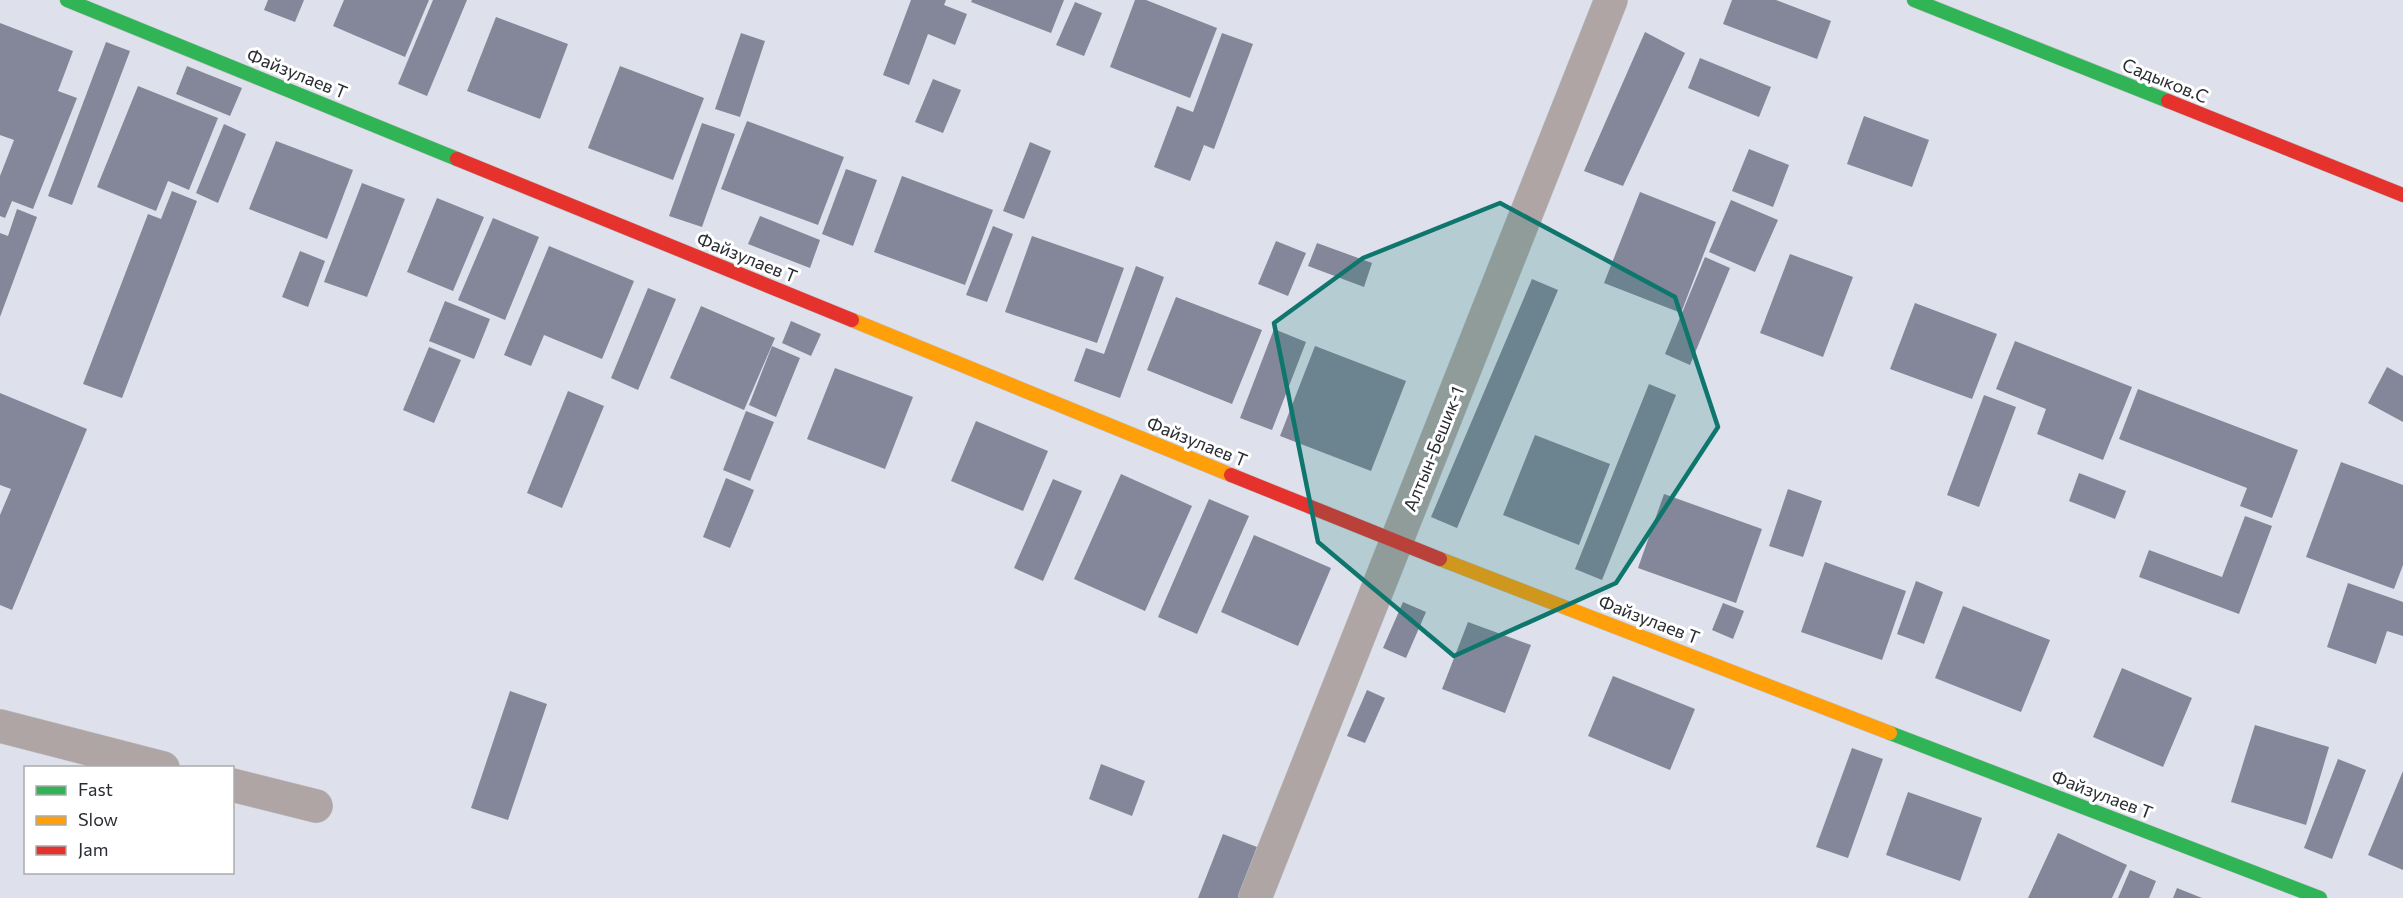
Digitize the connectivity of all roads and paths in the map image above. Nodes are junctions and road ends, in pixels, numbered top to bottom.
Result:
1 (67, 0) edge
2 (1611, 0) edge
3 (1914, 0) edge
4 (2403, 195) edge
5 (1397, 543) junction
6 (0, 726) edge
7 (155, 766) edge
8 (234, 786) edge
9 (316, 806) dead end
10 (1255, 898) edge
11 (2320, 898) edge

1 - 5 street, Файзулаев Т
2 - 5 street, Алтын-Бешик-1
3 - 4 street, Садыков.С
5 - 10 street, Алтын-Бешик-1
5 - 11 street, Файзулаев Т
6 - 7 street
8 - 9 street

